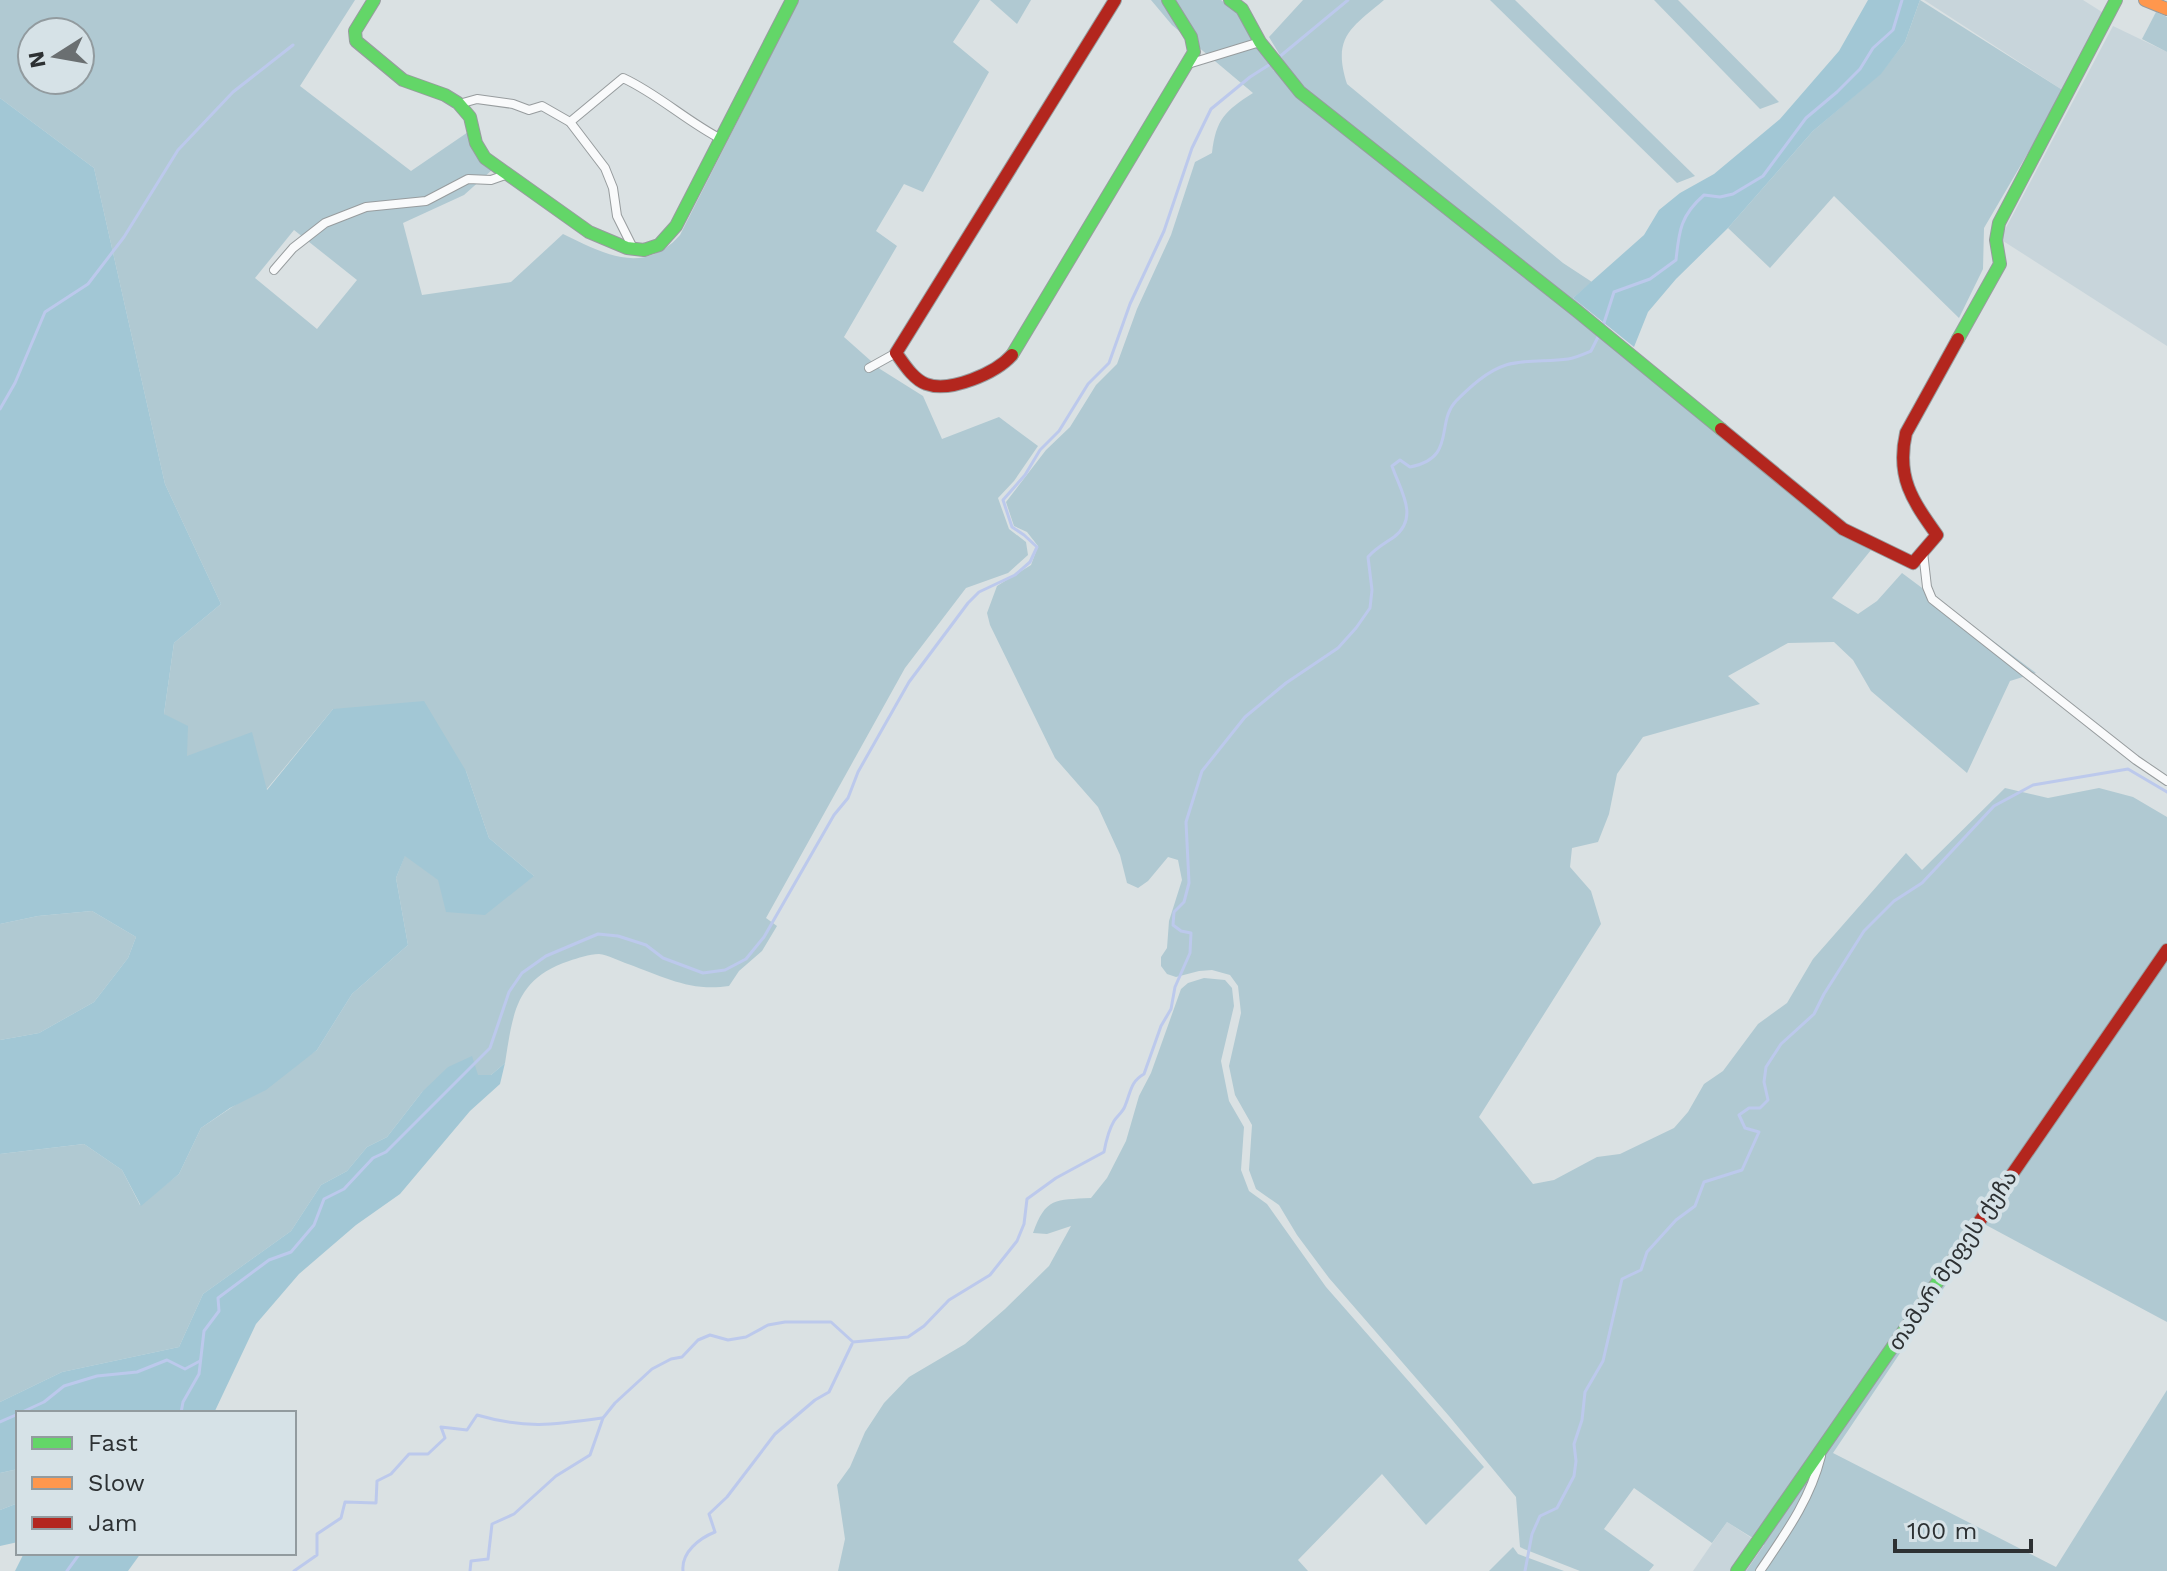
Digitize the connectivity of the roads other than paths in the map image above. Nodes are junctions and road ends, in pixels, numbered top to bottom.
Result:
1 (374, 0) edge
2 (792, 0) edge
3 (1115, 0) edge
4 (1168, 0) edge
5 (1230, 0) edge
6 (2116, 0) edge
7 (2145, 0) edge
8 (2167, 9) edge
9 (1260, 42) junction
10 (1185, 66) junction
11 (459, 104) junction
12 (570, 122) junction
13 (721, 139) junction
14 (508, 174) junction
15 (633, 248) junction
16 (274, 270) dead end
17 (896, 353) junction
18 (869, 368) dead end
19 (1923, 552) junction
20 (2167, 781) edge
21 (2167, 950) edge
22 (1822, 1449) junction
23 (1737, 1571) edge
24 (1760, 1571) edge

1 - 11 main road
2 - 13 main road
3 - 17 main road
4 - 10 main road
5 - 9 main road
6 - 19 main road
7 - 8 main road
9 - 10 street
9 - 19 main road
10 - 17 main road
11 - 12 street
11 - 14 main road
12 - 13 street
12 - 15 street
13 - 15 main road
14 - 15 main road
14 - 16 street
17 - 18 street
19 - 20 street
21 - 22 main road, თამარ მეფეს ქუჩა
22 - 23 main road, თამარ მეფეს ქუჩა
22 - 24 street

